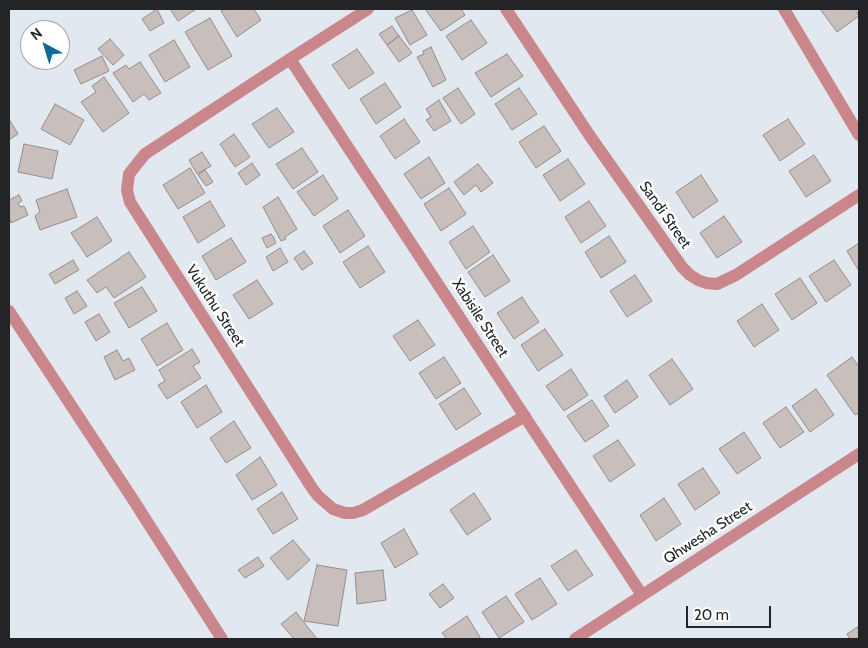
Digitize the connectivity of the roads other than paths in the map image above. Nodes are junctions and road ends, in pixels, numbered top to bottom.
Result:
1 (368, 9) edge
2 (506, 9) edge
3 (784, 9) edge
4 (290, 59) junction
5 (859, 135) edge
6 (859, 195) edge
7 (9, 311) edge
8 (525, 416) junction
9 (859, 454) edge
10 (642, 595) junction
11 (222, 639) edge
12 (576, 639) edge

1 - 4 street, Vukuthu Street
2 - 6 street, Sandi Street
3 - 5 street
4 - 8 street, Xabisile Street
4 - 8 street, Vukuthu Street
7 - 11 street
8 - 10 street, Xabisile Street
9 - 10 street, Qhwesha Street
10 - 12 street, Qhwesha Street

